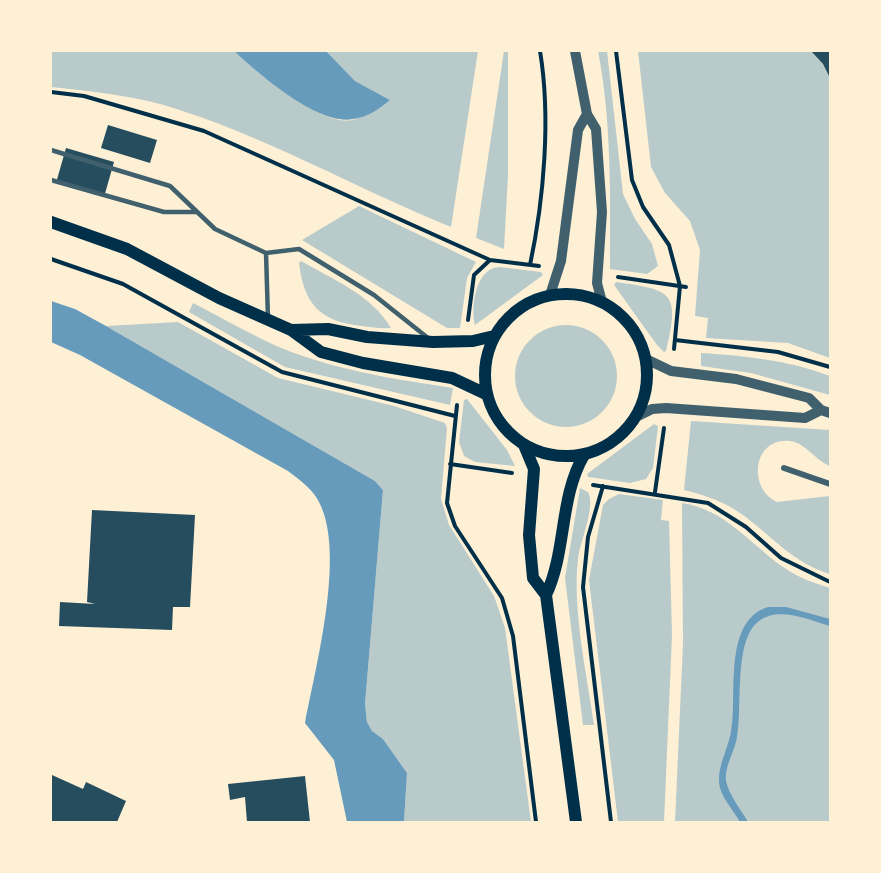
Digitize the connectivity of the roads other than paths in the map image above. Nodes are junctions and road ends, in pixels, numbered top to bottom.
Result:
1 (575, 51) edge
2 (587, 114) junction
3 (51, 150) edge
4 (51, 180) edge
5 (197, 212) junction
6 (51, 222) edge
7 (266, 252) junction
8 (550, 295) junction
9 (602, 302) junction
10 (268, 321) junction
11 (291, 330) junction
12 (494, 336) junction
13 (433, 342) junction
14 (646, 359) junction
15 (486, 394) junction
16 (826, 412) edge
17 (636, 417) junction
18 (524, 445) junction
19 (584, 454) junction
20 (784, 468) dead end
21 (830, 484) edge
22 (546, 595) junction
23 (576, 822) edge

1 - 2 street
2 - 8 street
2 - 9 street
3 - 5 lane
4 - 5 lane
5 - 7 lane
6 - 10 main road
7 - 10 lane
7 - 13 lane
8 - 9 main road
8 - 12 main road
9 - 14 main road
10 - 11 main road
11 - 13 main road
11 - 15 main road
12 - 13 main road
12 - 15 main road
14 - 16 street
14 - 17 main road
15 - 18 main road
16 - 17 street
17 - 19 main road
18 - 19 main road
18 - 22 main road
19 - 22 main road
20 - 21 street
22 - 23 main road

